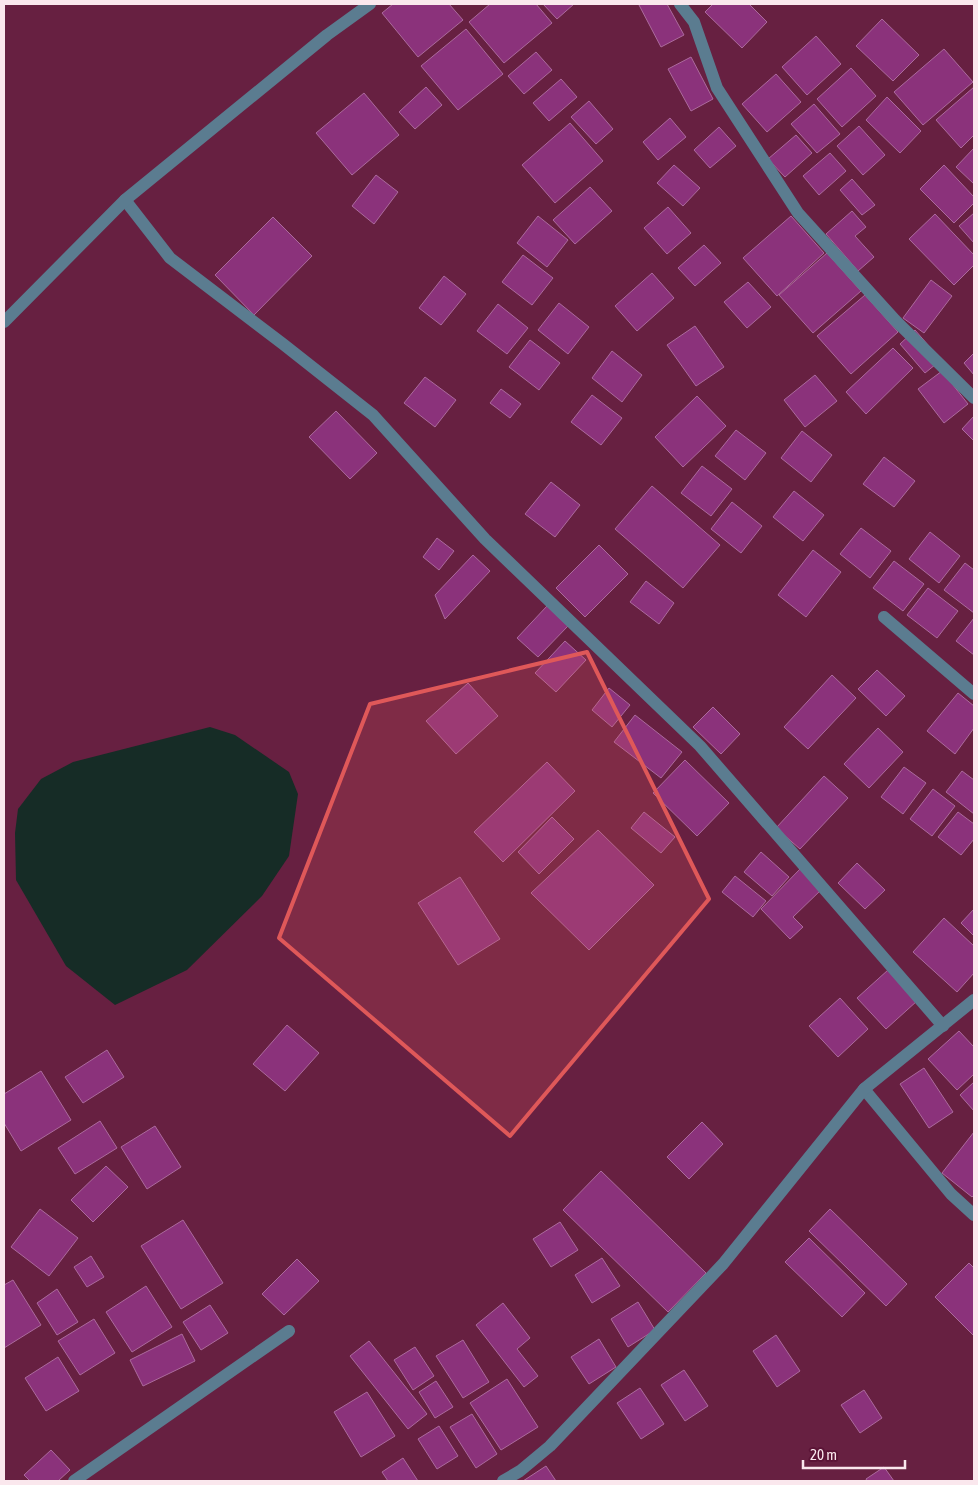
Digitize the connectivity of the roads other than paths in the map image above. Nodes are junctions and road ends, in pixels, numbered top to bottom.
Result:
1 (370, 4) edge
2 (680, 4) edge
3 (125, 200) junction
4 (4, 322) edge
5 (974, 398) edge
6 (884, 617) dead end
7 (974, 694) edge
8 (974, 1000) edge
9 (943, 1026) junction
10 (864, 1089) junction
11 (974, 1215) edge
12 (289, 1331) dead end
13 (74, 1481) edge
14 (503, 1481) edge

1 - 3 street
2 - 5 street
3 - 4 street
3 - 9 street
6 - 7 street
8 - 9 street
9 - 10 street
10 - 11 street
10 - 14 street
12 - 13 street

